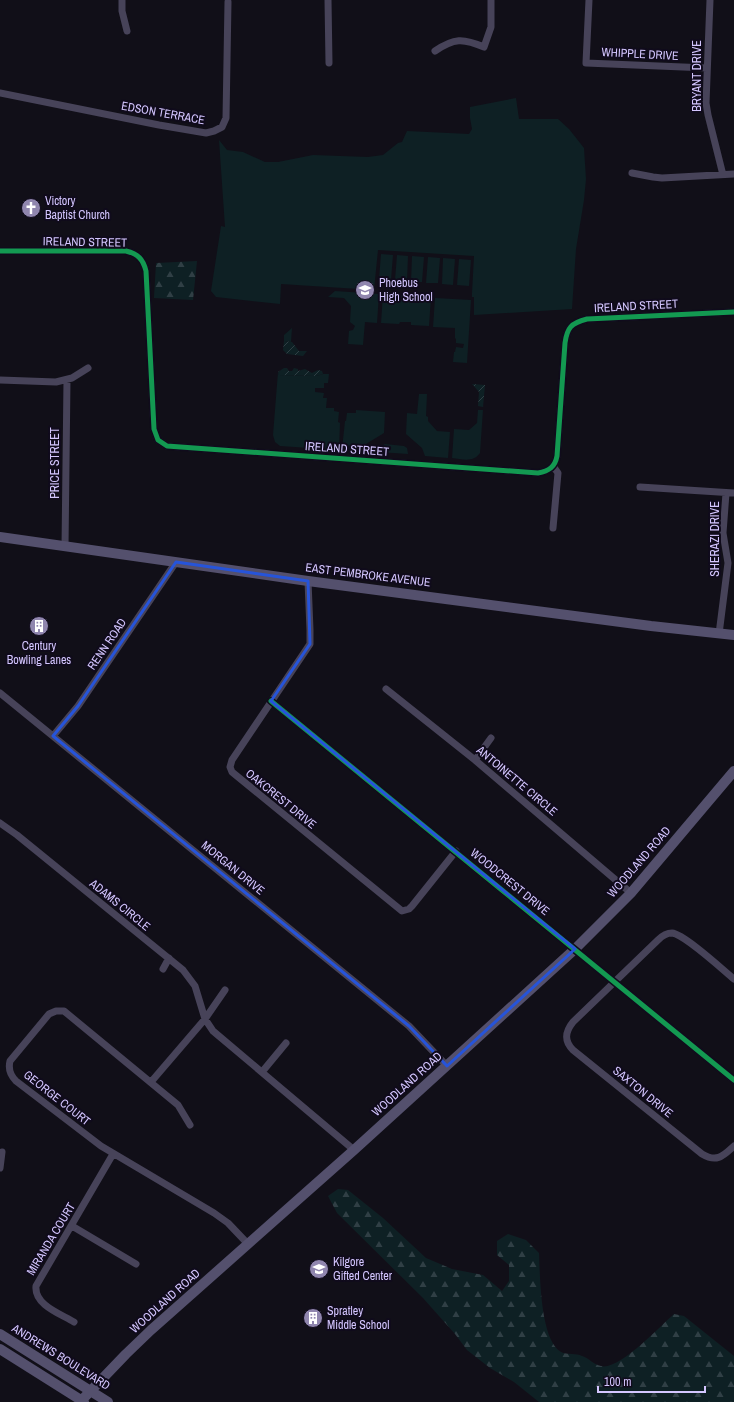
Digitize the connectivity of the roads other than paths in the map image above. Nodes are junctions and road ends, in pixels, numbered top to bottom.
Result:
1 (122, 0) edge
2 (328, 0) edge
3 (491, 0) edge
4 (589, 0) edge
5 (710, 0) edge
6 (228, 2) dead end
7 (127, 31) dead end
8 (435, 50) dead end
9 (329, 63) dead end
10 (707, 68) junction
11 (0, 93) edge
12 (632, 173) dead end
13 (723, 174) junction
14 (734, 174) edge
15 (0, 251) edge
16 (734, 312) edge
17 (88, 368) dead end
18 (0, 380) edge
19 (67, 380) junction
20 (553, 466) junction
21 (640, 487) dead end
22 (730, 493) edge
23 (553, 528) dead end
24 (0, 537) edge
25 (65, 547) junction
26 (176, 562) junction
27 (308, 581) junction
28 (719, 634) junction
29 (734, 635) edge
30 (386, 689) dead end
31 (0, 692) edge
32 (271, 702) junction
33 (52, 736) junction
34 (491, 738) dead end
35 (475, 760) junction
36 (734, 771) edge
37 (0, 823) edge
38 (456, 851) junction
39 (631, 893) junction
40 (576, 949) junction
41 (169, 958) junction
42 (163, 969) dead end
43 (734, 979) edge
44 (614, 983) junction
45 (225, 990) dead end
46 (205, 1019) junction
47 (286, 1043) dead end
48 (447, 1066) junction
49 (262, 1072) junction
50 (734, 1080) edge
51 (151, 1082) junction
52 (190, 1125) dead end
53 (734, 1146) edge
54 (354, 1150) junction
55 (2, 1152) dead end
56 (113, 1154) junction
57 (0, 1168) edge
58 (72, 1226) junction
59 (248, 1244) junction
60 (136, 1264) dead end
61 (74, 1322) dead end
62 (0, 1334) edge
63 (0, 1348) edge
64 (90, 1391) junction
65 (82, 1402) edge
66 (108, 1402) edge

1 - 7 street
2 - 9 street
3 - 8 street
4 - 10 street, WHIPPLE DRIVE
5 - 10 street, BRYANT DRIVE
6 - 11 street, EDSON TERRACE
10 - 13 street, BRYANT DRIVE
12 - 13 street
13 - 14 street
15 - 20 street, IRELAND STREET
16 - 20 street, IRELAND STREET
17 - 19 street
18 - 19 street
19 - 25 street, PRICE STREET
20 - 23 street
21 - 22 street
22 - 28 street, SHERAZI DRIVE
24 - 25 main road, EAST PEMBROKE AVENUE
25 - 26 main road, EAST PEMBROKE AVENUE
26 - 27 main road, EAST PEMBROKE AVENUE
26 - 33 street, RENN ROAD
27 - 28 main road, EAST PEMBROKE AVENUE
27 - 32 street, OAKCREST DRIVE
28 - 29 main road, EAST PEMBROKE AVENUE
30 - 35 street, ANTOINETTE CIRCLE
31 - 33 street, MORGAN DRIVE
32 - 38 street, WOODCREST DRIVE
32 - 38 street, OAKCREST DRIVE
33 - 48 street, MORGAN DRIVE
34 - 35 street
35 - 39 street, ANTOINETTE CIRCLE
36 - 39 main road, WOODLAND ROAD
37 - 41 street, ADAMS CIRCLE
38 - 40 street, WOODCREST DRIVE
39 - 40 main road, WOODLAND ROAD
40 - 44 street, WOODCREST DRIVE
40 - 48 main road, WOODLAND ROAD
41 - 42 street
41 - 46 street, ADAMS CIRCLE
43 - 44 street
44 - 50 street, WOODCREST DRIVE
44 - 53 street, SAXTON DRIVE
45 - 46 street
46 - 49 street, ADAMS CIRCLE
46 - 51 street
47 - 49 street
48 - 54 main road, WOODLAND ROAD
49 - 54 street, ADAMS CIRCLE
51 - 52 street, GEORGE COURT
51 - 56 street, GEORGE COURT
54 - 59 main road, WOODLAND ROAD
55 - 57 street
56 - 58 street, MIRANDA COURT
56 - 59 street, GEORGE COURT
58 - 60 street
58 - 61 street, MIRANDA COURT
59 - 64 main road, WOODLAND ROAD
62 - 64 main road, ANDREWS BOULEVARD
63 - 65 main road, ANDREWS BOULEVARD
64 - 65 main road, WOODLAND ROAD
64 - 66 main road, ANDREWS BOULEVARD

